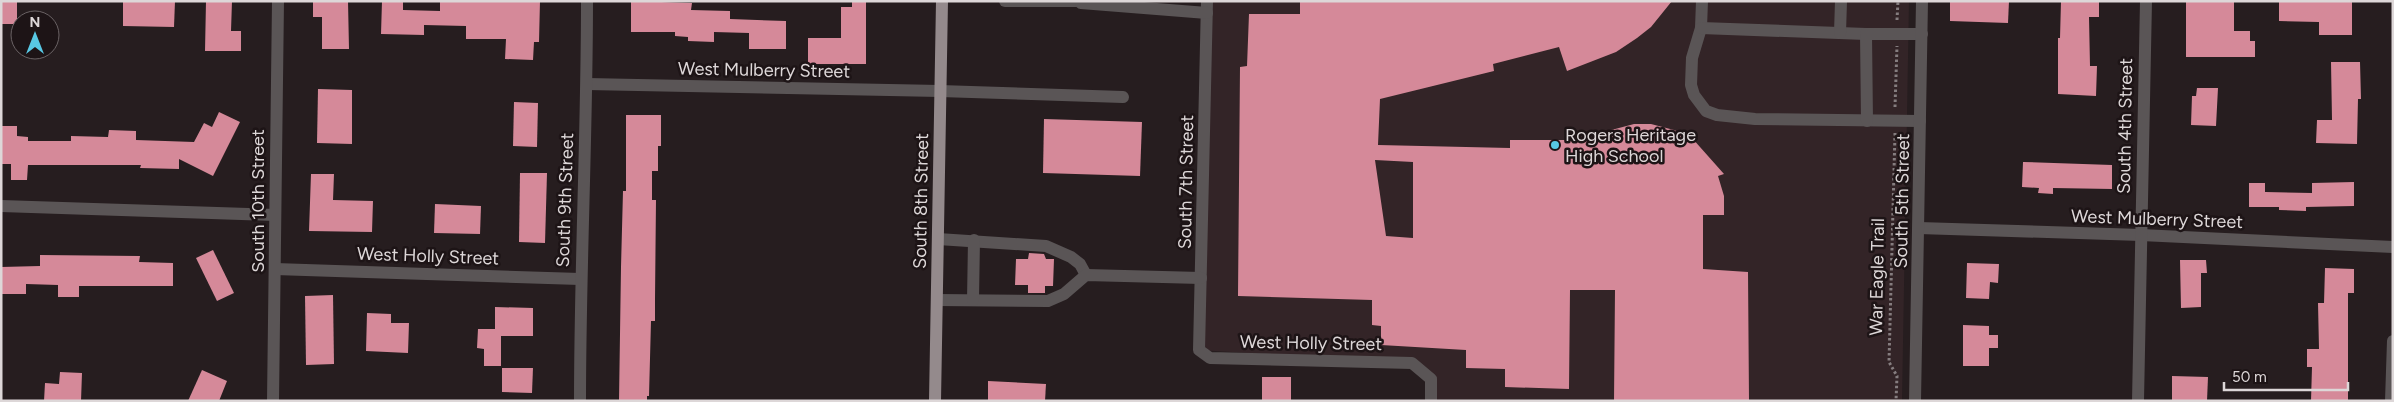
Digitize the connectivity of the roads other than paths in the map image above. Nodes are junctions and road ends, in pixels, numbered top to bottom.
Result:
1 (278, 1) edge
2 (587, 1) edge
3 (942, 1) edge
4 (1005, 1) edge
5 (1702, 1) edge
6 (1841, 1) edge
7 (1922, 1) edge
8 (2146, 1) edge
9 (1081, 2) edge
10 (1207, 7) edge
11 (1701, 28) junction
12 (1840, 33) junction
13 (1866, 34) junction
14 (1922, 34) junction
15 (587, 84) junction
16 (940, 91) junction
17 (1123, 98) dead end
18 (1867, 121) junction
19 (1920, 121) junction
20 (1, 206) edge
21 (275, 215) junction
22 (1919, 228) junction
23 (2141, 235) junction
24 (938, 239) junction
25 (974, 240) junction
26 (2393, 247) edge
27 (275, 269) junction
28 (1086, 275) junction
29 (1201, 278) junction
30 (580, 279) junction
31 (937, 300) junction
32 (973, 300) junction
33 (2393, 341) edge
34 (1210, 358) joint
35 (274, 401) edge
36 (580, 401) edge
37 (935, 401) edge
38 (1431, 401) edge
39 (1915, 401) edge
40 (2138, 401) edge
41 (2391, 401) edge

1 - 21 street, South 10th Street
2 - 15 street, South 9th Street
3 - 16 main road, South 8th Street
4 - 9 street
5 - 11 street
6 - 12 street
7 - 14 street, South 5th Street
8 - 23 street, South 4th Street
9 - 10 street
10 - 29 street, South 7th Street
11 - 12 street
11 - 18 street
12 - 13 street
13 - 14 street
13 - 18 street
14 - 19 street, South 5th Street
15 - 16 street, West Mulberry Street
15 - 30 street, South 9th Street
16 - 17 street, West Mulberry Street
16 - 24 main road, South 8th Street
18 - 19 street
19 - 22 street, South 5th Street
20 - 21 street
21 - 27 street, South 10th Street
22 - 23 street, West Mulberry Street
22 - 39 street, South 5th Street
23 - 26 street, West Mulberry Street
23 - 40 street, South 4th Street
24 - 25 street
24 - 31 main road, South 8th Street
25 - 28 street
25 - 32 street
27 - 30 street, West Holly Street
27 - 35 street, South 10th Street
28 - 29 street
28 - 32 street
29 - 34 street, South 7th Street
30 - 36 street, South 9th Street
31 - 32 street
31 - 37 main road, South 8th Street
33 - 41 street
34 - 38 street, West Holly Street

